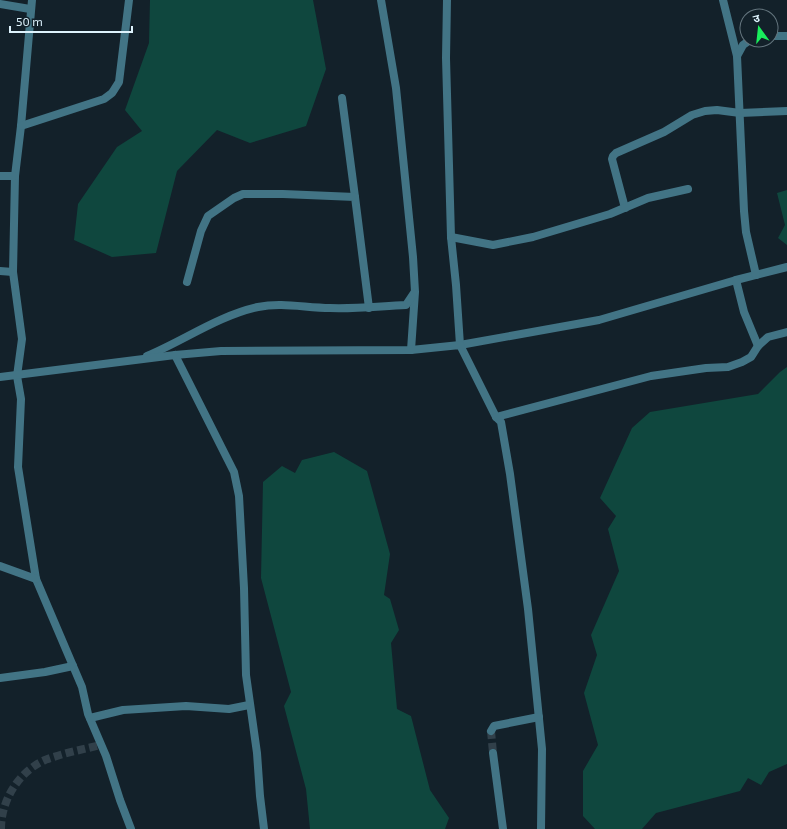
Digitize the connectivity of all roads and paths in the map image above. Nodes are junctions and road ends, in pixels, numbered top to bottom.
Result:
1 (32, 0) edge
2 (129, 0) edge
3 (381, 0) edge
4 (447, 0) edge
5 (723, 0) edge
6 (0, 4) edge
7 (30, 9) junction
8 (741, 48) edge
9 (737, 56) junction
10 (342, 98) dead end
11 (787, 111) edge
12 (740, 113) junction
13 (21, 126) junction
14 (0, 176) edge
15 (15, 176) junction
16 (688, 188) dead end
17 (355, 197) junction
18 (624, 208) junction
19 (451, 237) junction
20 (787, 267) edge
21 (0, 272) edge
22 (13, 272) junction
23 (756, 275) junction
24 (736, 280) junction
25 (186, 282) dead end
26 (415, 292) junction
27 (369, 308) junction
28 (787, 332) edge
29 (460, 345) junction
30 (758, 346) junction
31 (411, 350) junction
32 (175, 355) junction
33 (137, 361) junction
34 (17, 376) junction
35 (0, 377) edge
36 (496, 417) junction
37 (0, 566) edge
38 (36, 579) junction
39 (73, 666) junction
40 (0, 678) edge
41 (249, 705) junction
42 (538, 717) junction
43 (90, 718) junction
44 (491, 731) dead end
45 (494, 753) tunnel mouth
46 (131, 829) edge
47 (264, 829) edge
48 (503, 829) edge
49 (541, 829) edge

1 - 7 street
2 - 13 street
3 - 26 street
4 - 19 street
5 - 9 street
6 - 7 street
7 - 13 street
8 - 9 street
9 - 12 street
10 - 17 street
11 - 12 street
12 - 18 street
12 - 23 street
13 - 15 street
14 - 15 street
15 - 22 street
16 - 18 street
17 - 25 street
17 - 27 street
18 - 19 street
19 - 29 street
20 - 23 street
21 - 22 street
22 - 34 street
23 - 24 street
24 - 29 street
24 - 30 street
26 - 27 street
26 - 31 street
27 - 33 street
28 - 30 street
29 - 31 street
29 - 36 street
30 - 36 street
31 - 32 street
32 - 33 street
32 - 41 street
33 - 34 street
34 - 35 street
34 - 38 street
36 - 42 street
37 - 38 street
38 - 39 street
39 - 40 street
39 - 43 street
41 - 43 street
41 - 47 street
42 - 44 street
42 - 49 street
43 - 46 street
45 - 48 street

